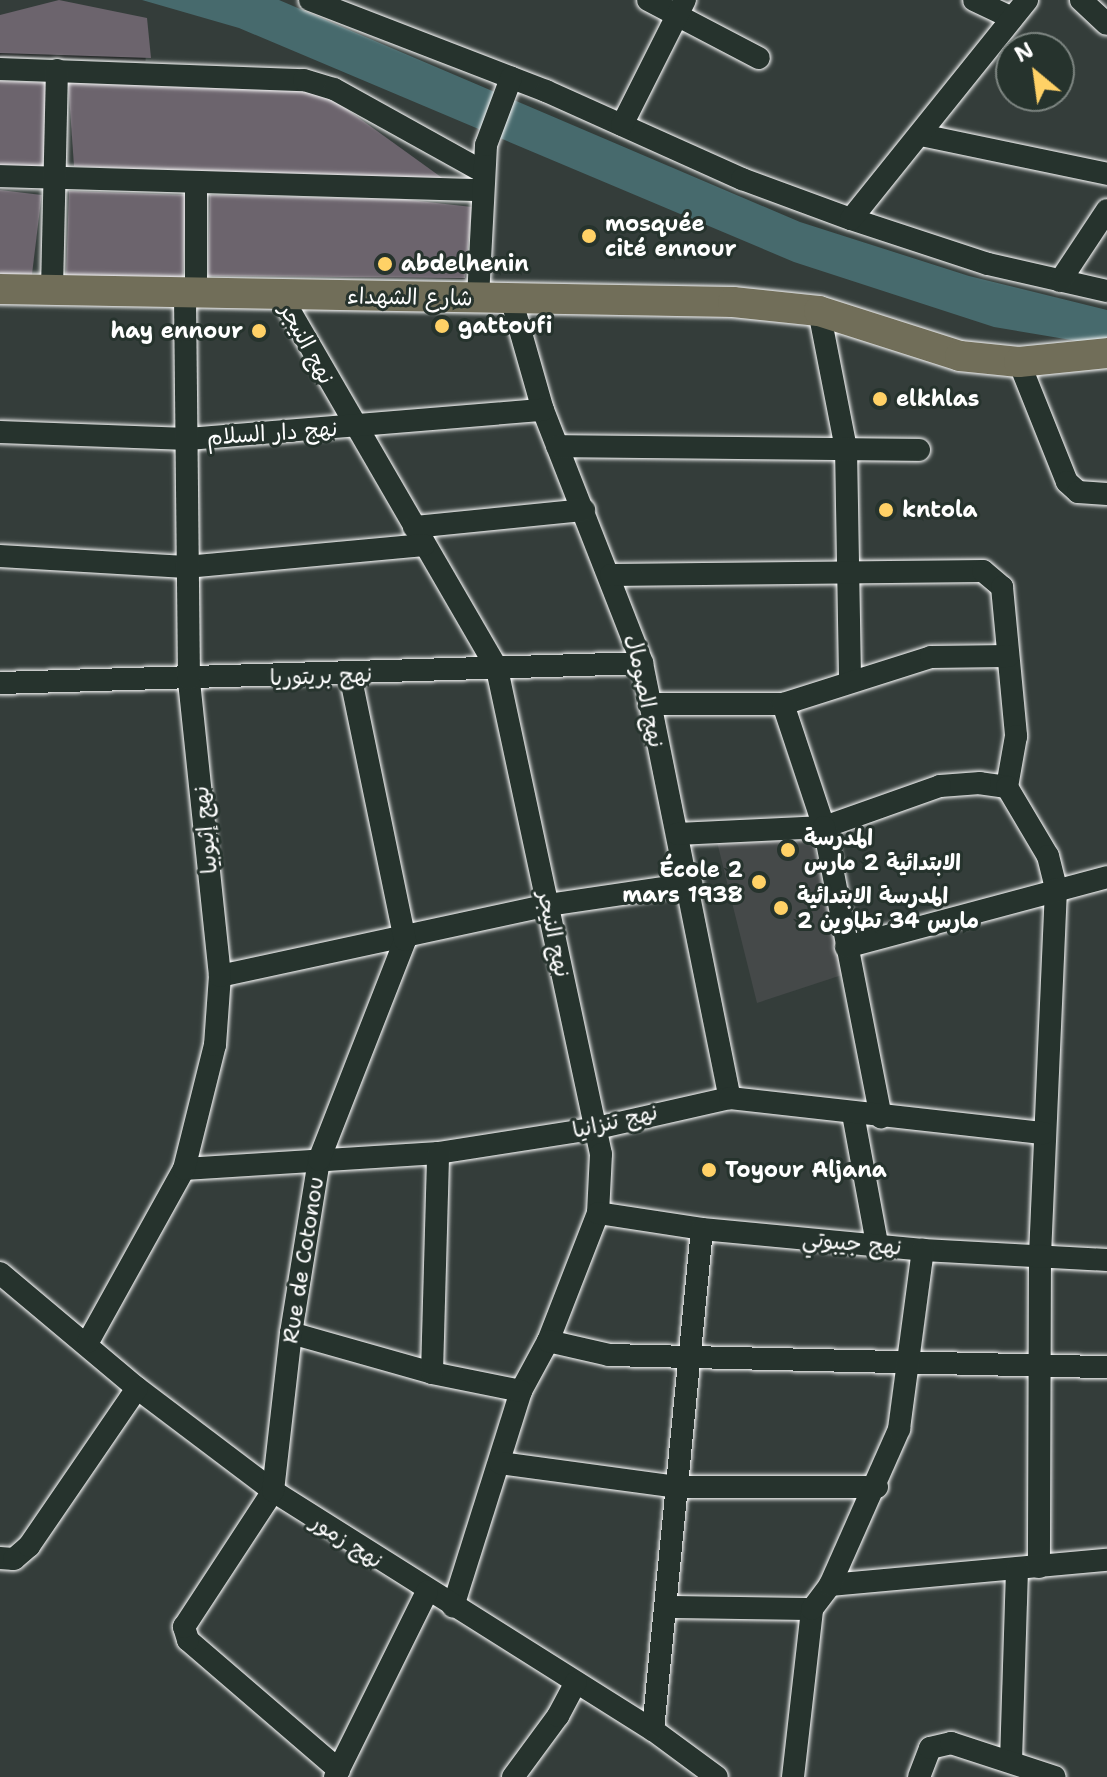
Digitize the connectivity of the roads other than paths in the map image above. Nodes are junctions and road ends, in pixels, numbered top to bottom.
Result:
1 (310, 0) edge
2 (648, 0) edge
3 (974, 0) edge
4 (1027, 0) edge
5 (1081, 0) edge
6 (682, 7) edge
7 (356, 8) edge
8 (1012, 18) junction
9 (1107, 24) edge
10 (759, 58) dead end
11 (0, 69) edge
12 (57, 70) junction
13 (509, 82) junction
14 (622, 125) junction
15 (921, 135) junction
16 (1107, 174) edge
17 (0, 176) edge
18 (53, 179) junction
19 (481, 180) junction
20 (196, 182) junction
21 (1107, 210) edge
22 (851, 219) junction
23 (1060, 281) junction
24 (0, 289) edge
25 (52, 289) junction
26 (191, 289) junction
27 (1107, 291) edge
28 (280, 294) junction
29 (478, 298) junction
30 (511, 298) junction
31 (819, 311) junction
32 (1107, 353) edge
33 (1019, 362) junction
34 (543, 410) junction
35 (353, 427) junction
36 (0, 432) edge
37 (188, 439) junction
38 (557, 446) junction
39 (846, 448) junction
40 (919, 450) dead end
41 (1107, 494) edge
42 (584, 510) junction
43 (419, 536) junction
44 (0, 556) edge
45 (186, 567) junction
46 (849, 569) junction
47 (611, 575) junction
48 (1008, 656) junction
49 (642, 663) junction
50 (497, 669) junction
51 (350, 675) junction
52 (189, 679) junction
53 (850, 680) junction
54 (0, 683) edge
55 (649, 704) junction
56 (783, 704) junction
57 (1007, 787) junction
58 (824, 827) junction
59 (677, 834) junction
60 (1107, 877) edge
61 (691, 884) junction
62 (1056, 889) junction
63 (548, 905) junction
64 (405, 940) junction
65 (846, 947) junction
66 (220, 976) junction
67 (730, 1098) junction
68 (853, 1114) junction
69 (881, 1117) junction
70 (597, 1128) junction
71 (1044, 1133) junction
72 (438, 1153) junction
73 (319, 1160) junction
74 (184, 1169) junction
75 (598, 1213) junction
76 (702, 1229) junction
77 (877, 1244) junction
78 (923, 1250) junction
79 (1040, 1255) junction
80 (1107, 1260) edge
81 (0, 1274) edge
82 (291, 1333) junction
83 (548, 1341) junction
84 (88, 1342) junction
85 (690, 1358) junction
86 (907, 1361) junction
87 (1039, 1363) junction
88 (1107, 1367) edge
89 (432, 1373) junction
90 (137, 1388) junction
91 (521, 1391) junction
92 (500, 1463) junction
93 (678, 1487) junction
94 (877, 1487) junction
95 (273, 1491) junction
96 (0, 1558) edge
97 (1107, 1560) edge
98 (1028, 1568) junction
99 (830, 1585) junction
100 (427, 1592) junction
101 (453, 1607) junction
102 (668, 1607) junction
103 (812, 1609) junction
104 (576, 1682) junction
105 (653, 1730) junction
106 (1011, 1761) junction
107 (337, 1773) edge
108 (713, 1776) edge
109 (513, 1777) edge
110 (793, 1777) edge
111 (919, 1777) edge
112 (1055, 1777) edge

1 - 7 street
2 - 6 street
3 - 8 street
4 - 8 street
5 - 9 street
6 - 10 street
6 - 14 street
7 - 13 street
8 - 15 street
11 - 12 street
12 - 18 street
12 - 19 street
13 - 14 street
13 - 19 street
14 - 22 street
15 - 16 street
15 - 22 street
17 - 18 street
18 - 20 street
18 - 25 street
19 - 20 street
19 - 29 street
20 - 26 street, نهج إثيوبيا
21 - 23 street
22 - 23 street
23 - 27 street
24 - 25 main road, شارع الشهداء
25 - 26 main road, شارع الشهداء
26 - 28 main road, شارع الشهداء
26 - 37 street, نهج إثيوبيا
28 - 29 main road, شارع الشهداء
28 - 35 street, نهج النيجر
29 - 30 main road, شارع الشهداء
30 - 31 main road, شارع الشهداء
30 - 34 street, نهج الصومال
31 - 33 main road, شارع الشهداء
31 - 39 street
32 - 33 main road, شارع الشهداء
33 - 41 street
34 - 35 street, نهج دار السلام
34 - 38 street, نهج الصومال
35 - 37 street, نهج دار السلام
35 - 43 street, نهج النيجر
36 - 37 street, نهج دار السلام
37 - 45 street, نهج إثيوبيا
38 - 39 street
38 - 42 street, نهج الصومال
39 - 40 street
39 - 46 street
42 - 43 street
42 - 47 street, نهج الصومال
43 - 45 street
43 - 50 street, نهج النيجر
44 - 45 street
45 - 52 street, نهج إثيوبيا
46 - 47 street
46 - 48 street
46 - 53 street
47 - 49 street, نهج الصومال
48 - 53 street
48 - 57 street
49 - 50 street, نهج بريتوريا
49 - 55 street, نهج الصومال
50 - 51 street, نهج بريتوريا
50 - 63 street, نهج النيجر
51 - 52 street, نهج بريتوريا
51 - 64 street
52 - 54 street, نهج بريتوريا
52 - 66 street, نهج إثيوبيا
53 - 56 street
55 - 56 street
55 - 59 street, نهج الصومال
56 - 58 street
57 - 58 street
57 - 62 street
58 - 59 street
58 - 65 street
59 - 61 street, نهج الصومال
60 - 62 street
61 - 63 street
61 - 67 street, نهج الصومال
62 - 65 street
62 - 71 street
63 - 64 street
63 - 70 street, نهج النيجر
64 - 66 street
64 - 73 street, Rue de Cotonou
65 - 69 street
66 - 74 street, نهج إثيوبيا
67 - 68 street, نهج تنزانيا
67 - 70 street, نهج تنزانيا
68 - 69 street, نهج تنزانيا
68 - 77 street
69 - 71 street, نهج تنزانيا
70 - 72 street, نهج تنزانيا
70 - 75 street, نهج النيجر
71 - 79 street
72 - 73 street, نهج تنزانيا
72 - 89 street
73 - 74 street, نهج تنزانيا
73 - 82 street, Rue de Cotonou
74 - 84 street, نهج إثيوبيا
75 - 76 street, نهج جيبوتي
75 - 83 street, نهج النيجر
76 - 77 street, نهج جيبوتي
76 - 85 street
77 - 78 street, نهج جيبوتي
78 - 79 street, نهج جيبوتي
78 - 86 street
79 - 80 street, نهج جيبوتي
79 - 87 street
81 - 84 street, نهج زمور
82 - 89 street
82 - 95 street, Rue de Cotonou
83 - 85 street
83 - 91 street, نهج النيجر
84 - 90 street, نهج زمور
85 - 86 street
85 - 93 street
86 - 87 street
86 - 94 street
87 - 88 street
87 - 98 street
89 - 91 street
90 - 95 street, نهج زمور
90 - 96 street
91 - 92 street, نهج النيجر
92 - 93 street
92 - 101 street, نهج النيجر
93 - 94 street
93 - 102 street
94 - 99 street
95 - 100 street, نهج زمور
95 - 107 street, Rue de Cotonou
97 - 98 street
98 - 99 street
98 - 106 street
99 - 103 street
100 - 101 street, نهج زمور
100 - 107 street
101 - 104 street, نهج زمور
102 - 103 street
102 - 105 street
103 - 110 street
104 - 105 street, نهج زمور
104 - 109 street
105 - 108 street, نهج زمور
106 - 111 street
106 - 112 street

